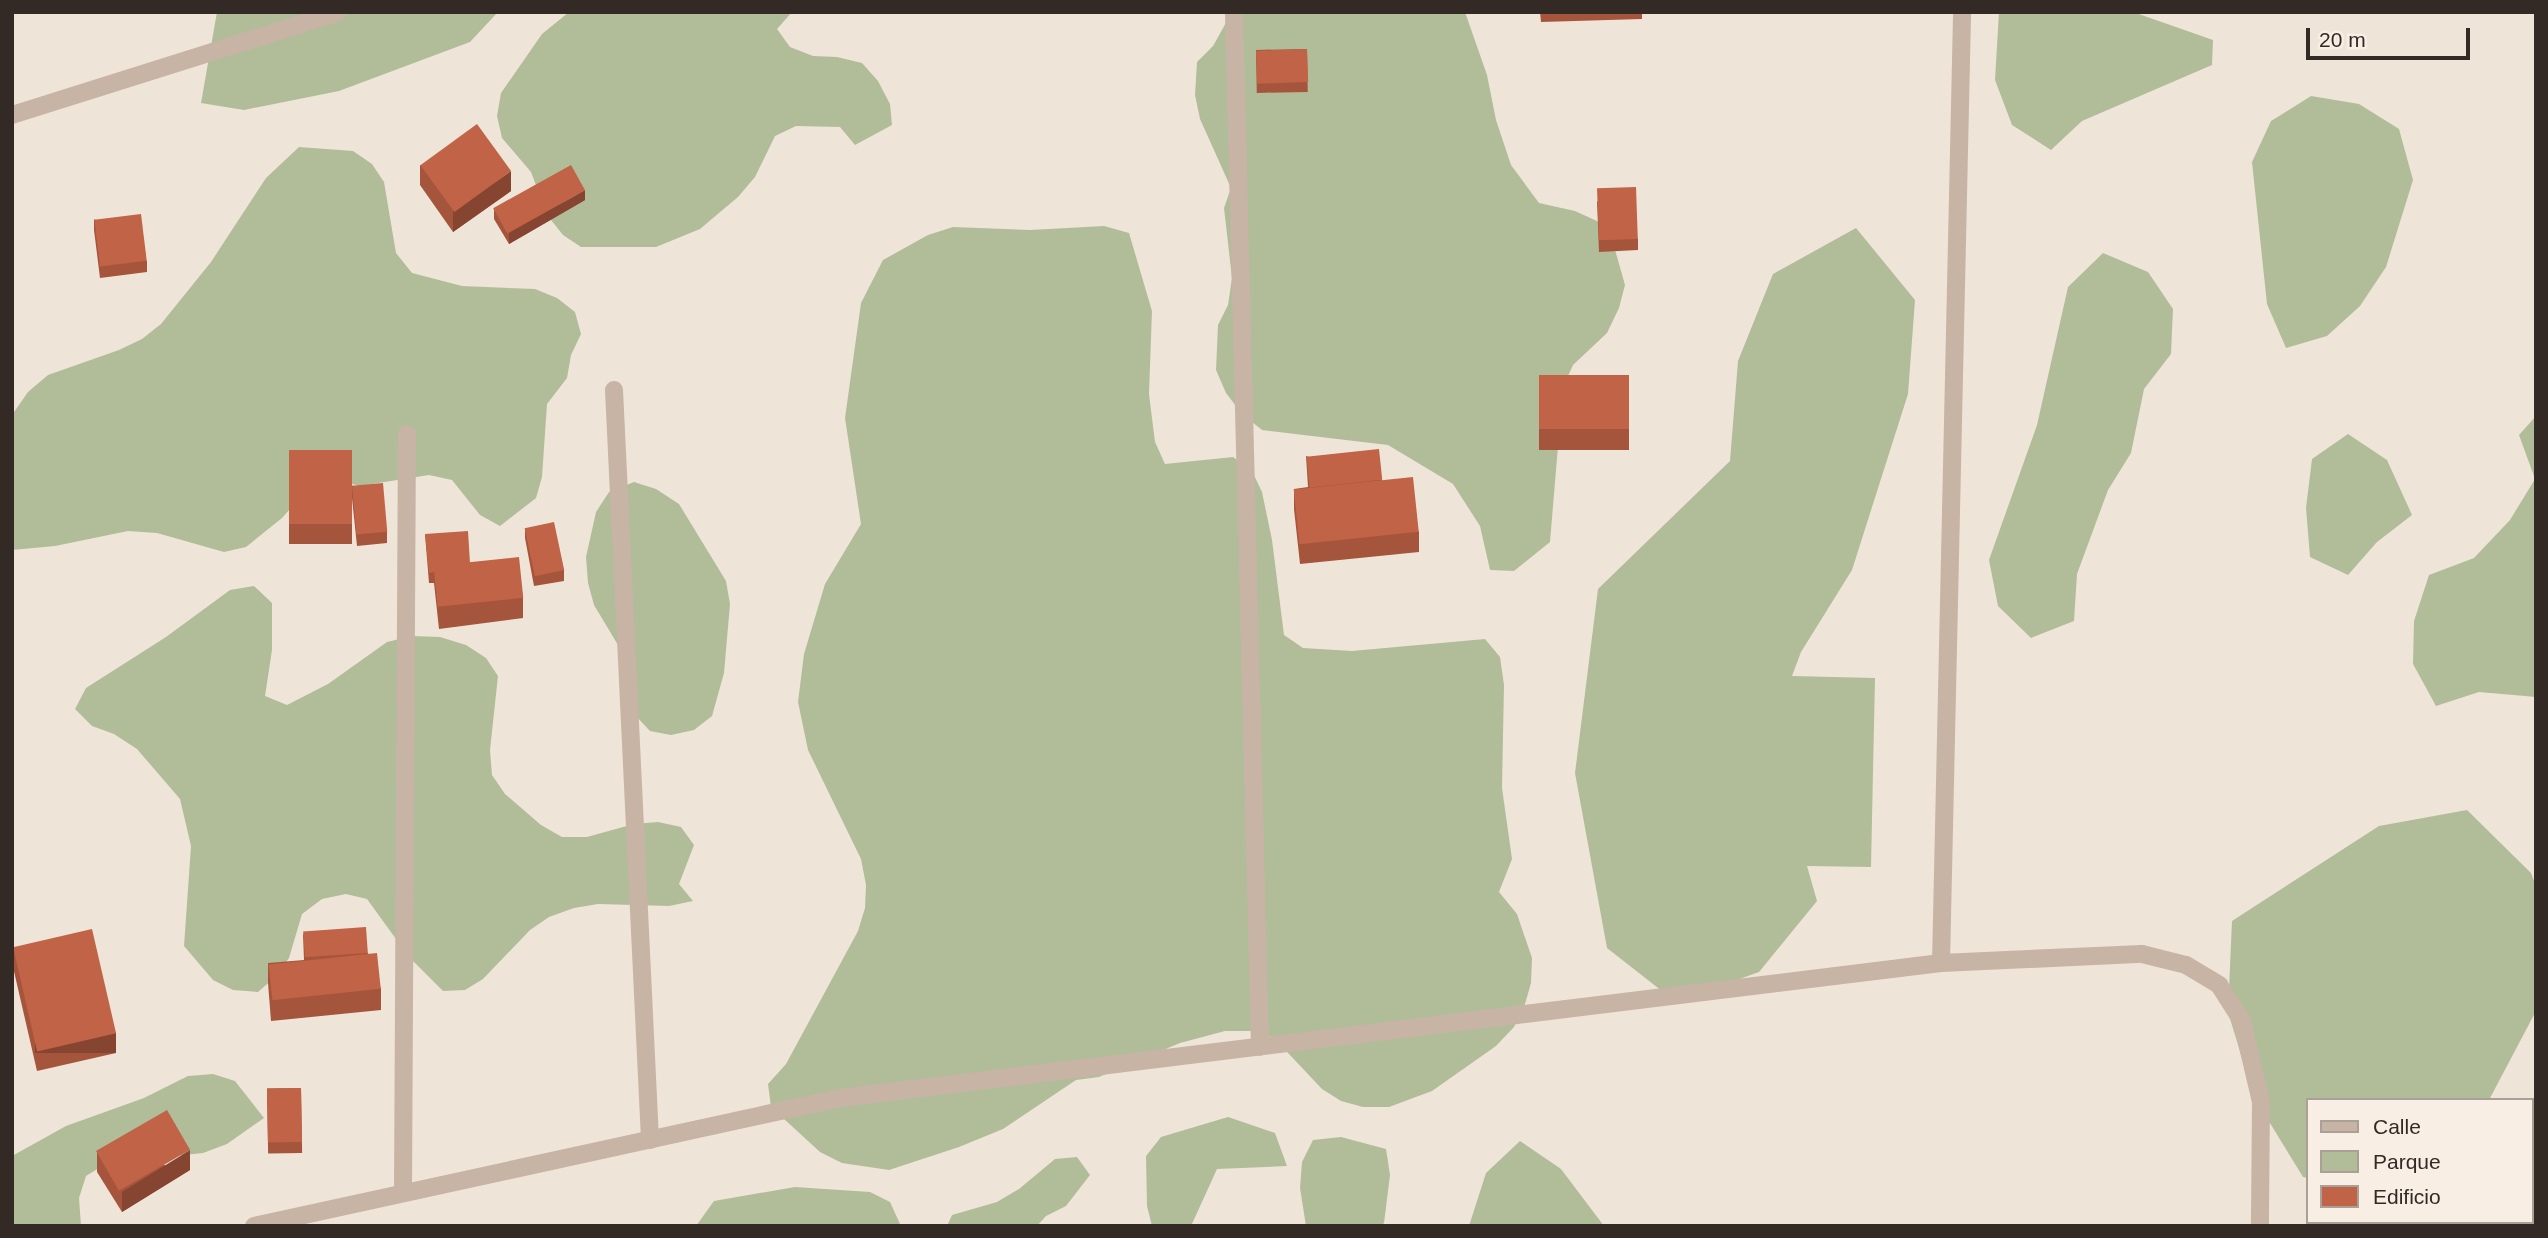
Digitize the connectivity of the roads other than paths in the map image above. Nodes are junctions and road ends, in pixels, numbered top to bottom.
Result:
1 (338, 12) edge
2 (1234, 12) edge
3 (1962, 12) edge
4 (12, 115) edge
5 (614, 390) dead end
6 (407, 434) dead end
7 (1941, 963) junction
8 (1260, 1047) junction
9 (650, 1140) junction
10 (402, 1192) junction
11 (257, 1225) edge
12 (2260, 1226) edge

1 - 4 street
2 - 8 street
3 - 7 street
5 - 9 street
6 - 10 street
7 - 8 street
7 - 12 street
8 - 9 street
9 - 10 street
10 - 11 street

